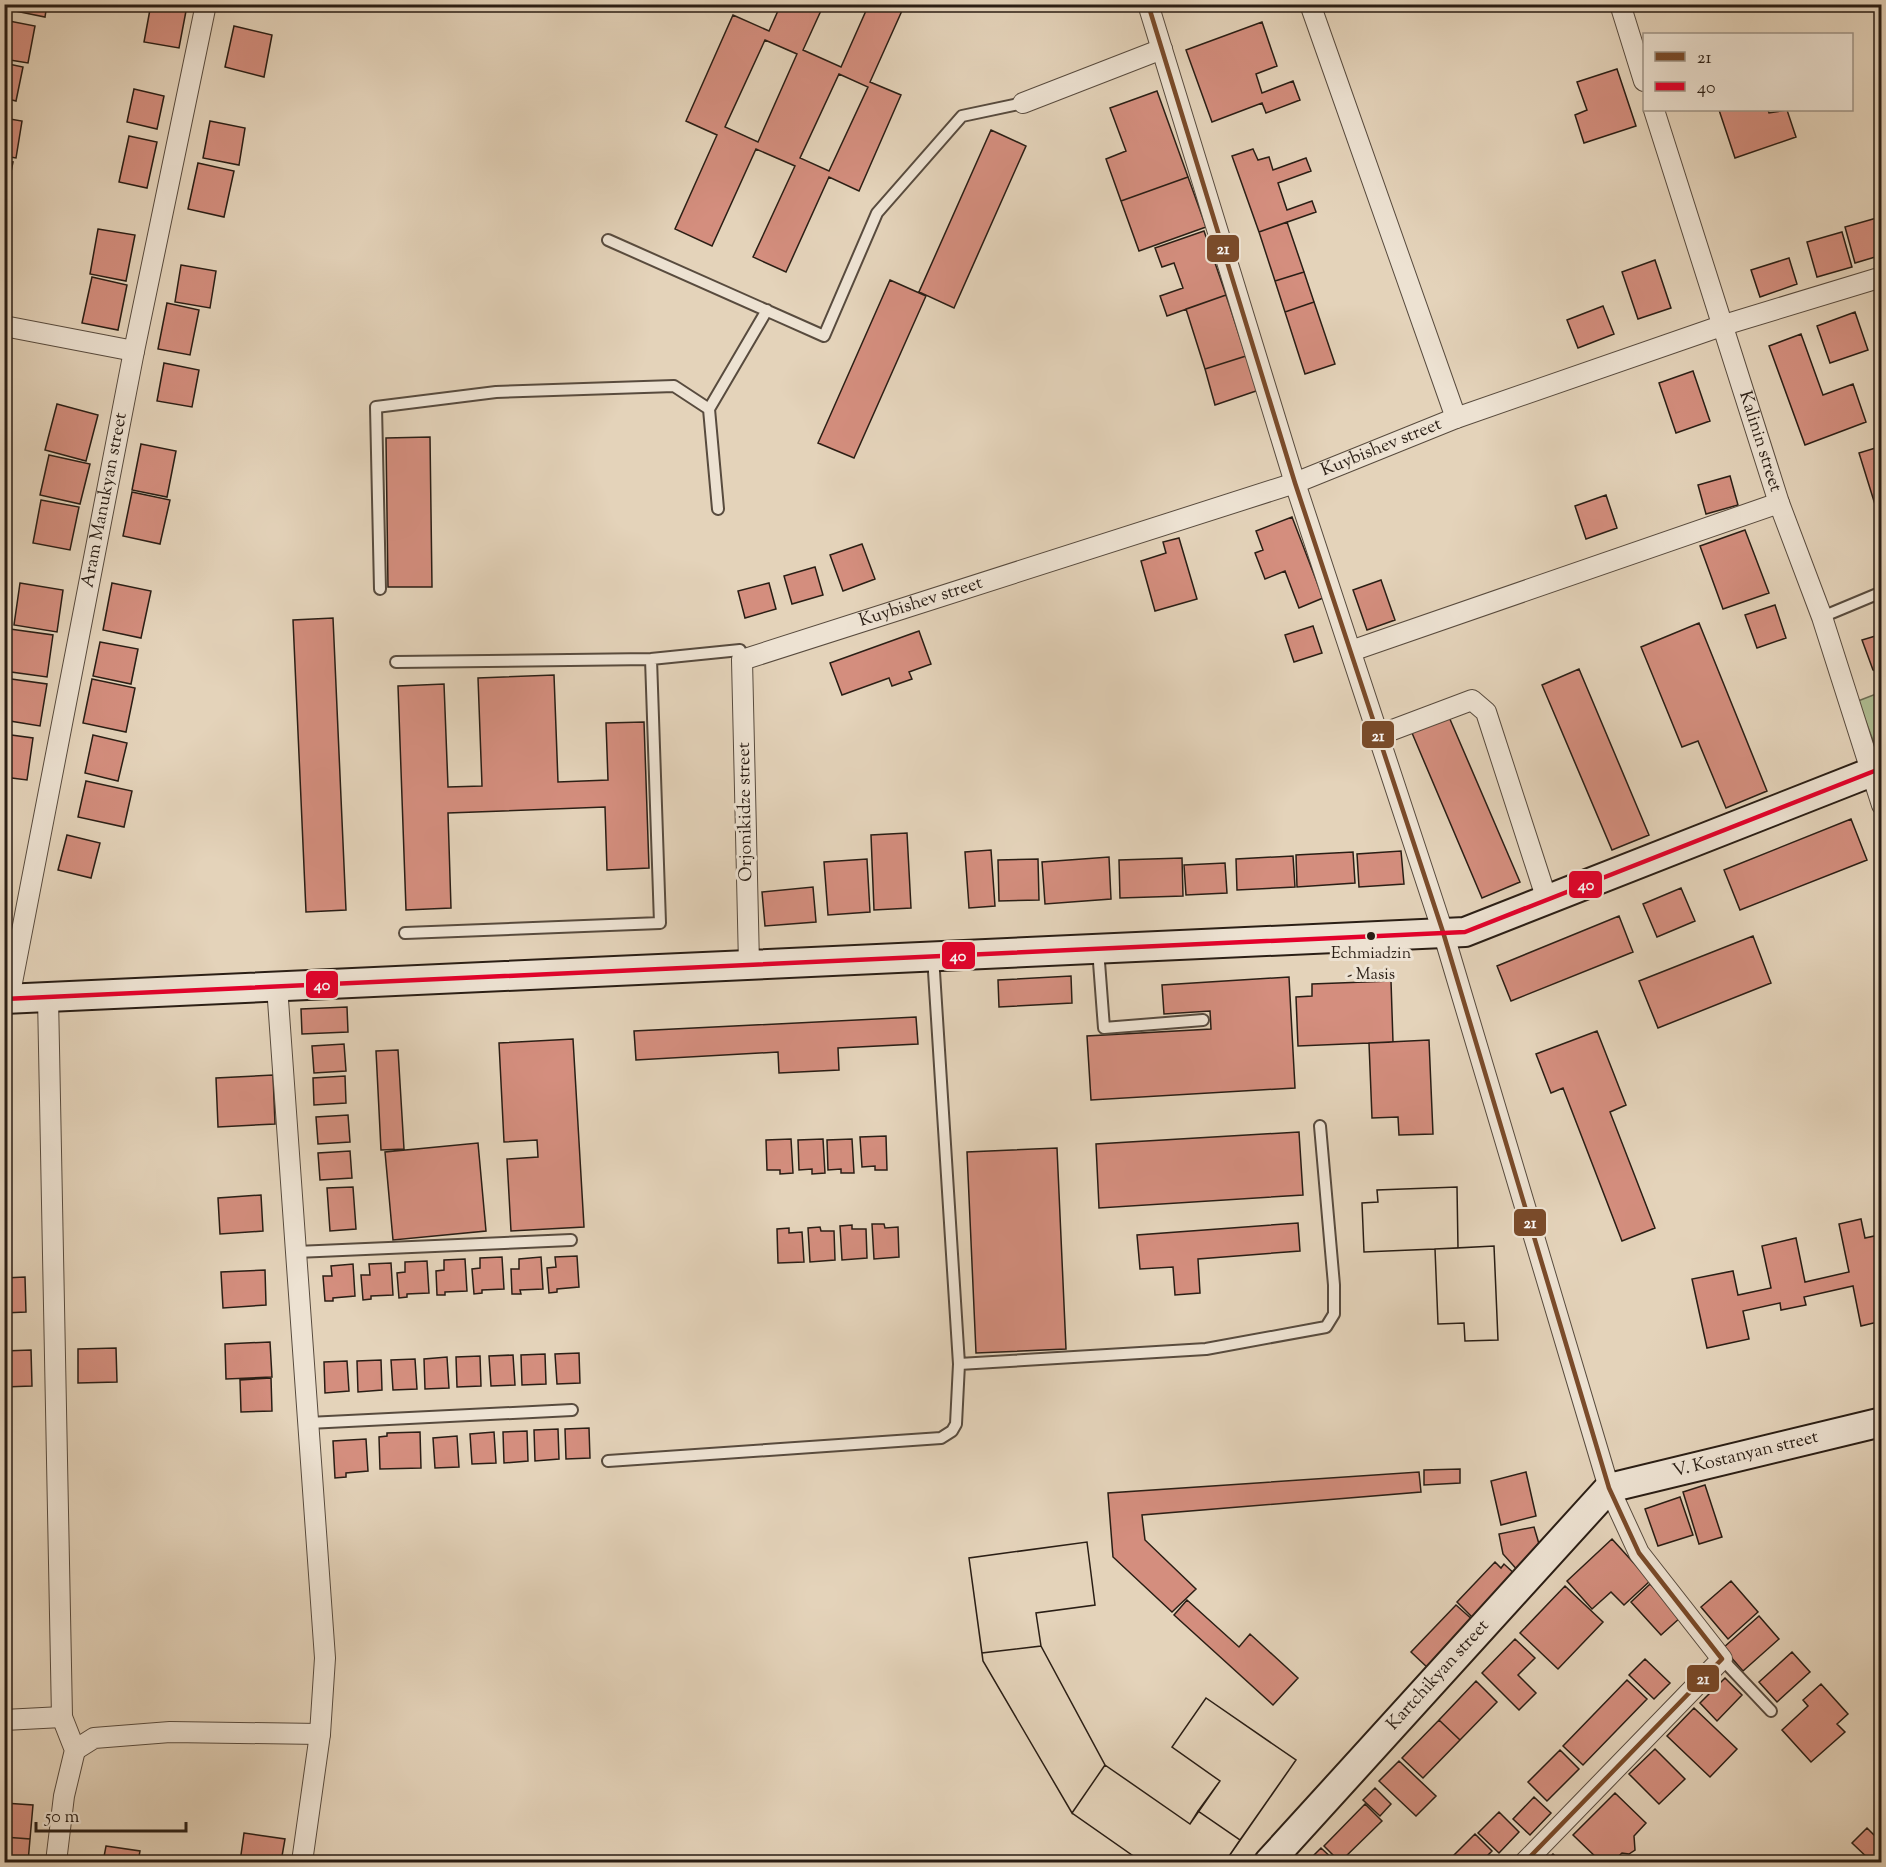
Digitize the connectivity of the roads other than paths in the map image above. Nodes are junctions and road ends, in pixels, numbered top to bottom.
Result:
1 (206, 4) edge
2 (1148, 4) edge
3 (1310, 4) edge
4 (1620, 4) edge
5 (1162, 49) junction
6 (1643, 78) edge
7 (1023, 103) joint
8 (1654, 111) edge
9 (608, 240) dead end
10 (1881, 277) edge
11 (767, 310) junction
12 (1724, 325) junction
13 (4, 326) edge
14 (134, 351) junction
15 (709, 409) junction
16 (1456, 418) junction
17 (1296, 483) junction
18 (1779, 503) junction
19 (718, 509) dead end
20 (380, 590) dead end
21 (1881, 592) edge
22 (1822, 617) junction
23 (1352, 651) junction
24 (741, 655) junction
25 (651, 658) junction
26 (396, 662) dead end
27 (1379, 735) junction
28 (1876, 770) edge
29 (1881, 805) edge
30 (1547, 900) junction
31 (1443, 932) junction
32 (405, 933) dead end
33 (1098, 948) junction
34 (933, 956) junction
35 (749, 964) junction
36 (277, 986) junction
37 (48, 997) junction
38 (7, 998) edge
39 (1203, 1020) dead end
40 (1320, 1126) dead end
41 (571, 1240) dead end
42 (296, 1252) junction
43 (959, 1364) junction
44 (572, 1410) dead end
45 (1881, 1422) edge
46 (308, 1423) junction
47 (608, 1461) dead end
48 (1610, 1488) junction
49 (1722, 1659) junction
50 (1771, 1711) dead end
51 (62, 1717) junction
52 (4, 1720) edge
53 (320, 1734) junction
54 (75, 1749) junction
55 (56, 1863) edge
56 (302, 1863) edge
57 (1269, 1863) edge
58 (1526, 1863) edge

1 - 14 street, Aram Manukyan street
2 - 5 street
3 - 16 street
4 - 6 street
5 - 7 street
5 - 17 street
7 - 11 lane
8 - 12 street, Kalinin street
9 - 11 lane
10 - 12 street, Kuybishev street
11 - 15 lane
12 - 16 street, Kuybishev street
12 - 18 street, Kalinin street
13 - 14 street
14 - 38 street, Aram Manukyan street
15 - 19 lane
15 - 20 lane
16 - 17 street, Kuybishev street
17 - 23 street
17 - 24 street, Kuybishev street
18 - 22 street, Kalinin street
18 - 23 street
21 - 22 lane
22 - 28 street, Kalinin street
23 - 27 street
24 - 25 lane
24 - 35 street, Orjonikidze street
25 - 26 lane
25 - 32 lane
27 - 30 street
27 - 31 street
28 - 29 street, Kalinin street
28 - 30 main road
30 - 31 main road
31 - 33 main road
31 - 48 street
33 - 34 main road
33 - 39 lane
34 - 35 main road
34 - 43 lane
35 - 36 main road
36 - 37 main road
36 - 42 street
37 - 38 main road
37 - 51 street
40 - 43 lane
41 - 42 lane
42 - 46 street
43 - 47 lane
44 - 46 lane
45 - 48 main road, V. Kostanyan street
46 - 53 street
48 - 49 street
48 - 57 main road, Kartchikyan street
49 - 50 lane
49 - 58 street
51 - 52 street
51 - 54 street
53 - 54 street
53 - 56 street
54 - 55 street

